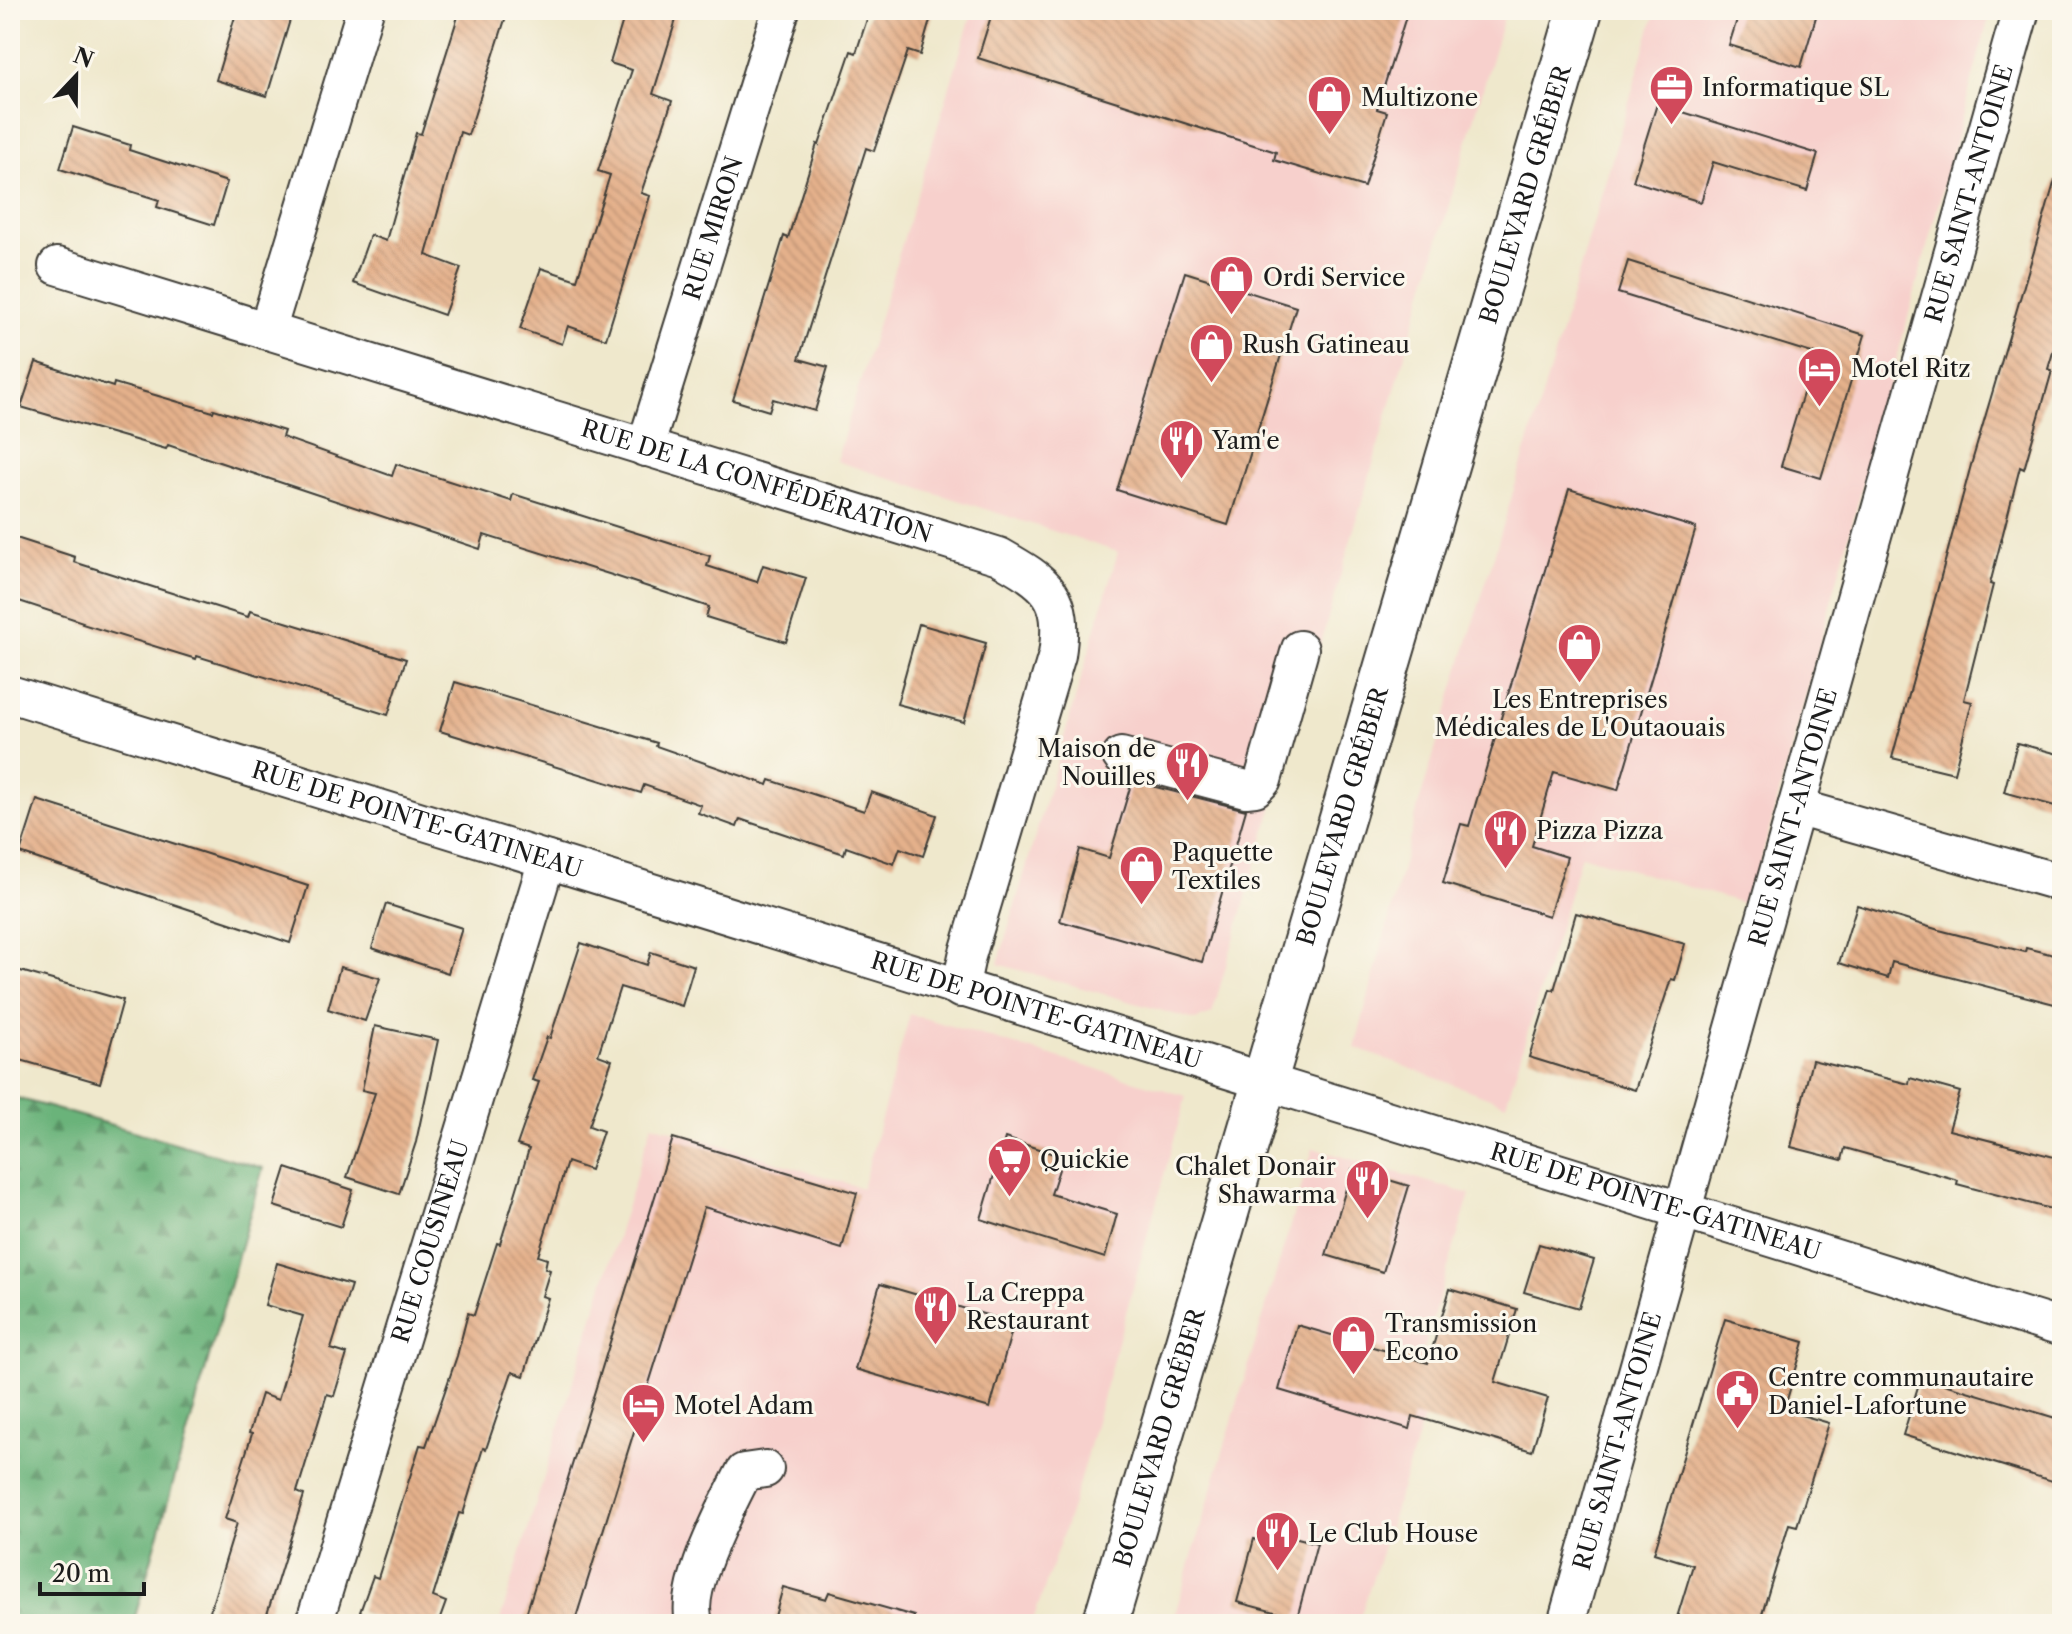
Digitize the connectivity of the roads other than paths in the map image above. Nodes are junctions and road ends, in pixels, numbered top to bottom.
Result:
1 (365, 10) edge
2 (781, 10) edge
3 (1580, 10) edge
4 (2021, 10) edge
5 (57, 266) dead end
6 (267, 331) junction
7 (645, 448) junction
8 (1300, 649) dead end
9 (10, 694) edge
10 (1121, 756) dead end
11 (1796, 807) junction
12 (547, 860) junction
13 (2062, 883) edge
14 (960, 989) junction
15 (1265, 1080) junction
16 (1682, 1210) junction
17 (2062, 1328) edge
18 (765, 1469) dead end
19 (314, 1624) edge
20 (695, 1624) edge
21 (1105, 1624) edge
22 (1566, 1624) edge

1 - 6 street
2 - 7 street, RUE MIRON
3 - 15 main road, BOULEVARD GRÉBER
4 - 11 street, RUE SAINT-ANTOINE
5 - 6 street, RUE DE LA CONFÉDÉRATION
6 - 7 street, RUE DE LA CONFÉDÉRATION
7 - 14 street, RUE DE LA CONFÉDÉRATION
8 - 10 street
9 - 12 street, RUE DE POINTE-GATINEAU
11 - 13 street
11 - 16 street, RUE SAINT-ANTOINE
12 - 14 street, RUE DE POINTE-GATINEAU
12 - 19 street, RUE COUSINEAU
14 - 15 street, RUE DE POINTE-GATINEAU
15 - 16 street, RUE DE POINTE-GATINEAU
15 - 21 main road, BOULEVARD GRÉBER
16 - 17 street, RUE DE POINTE-GATINEAU
16 - 22 street, RUE SAINT-ANTOINE
18 - 20 street

